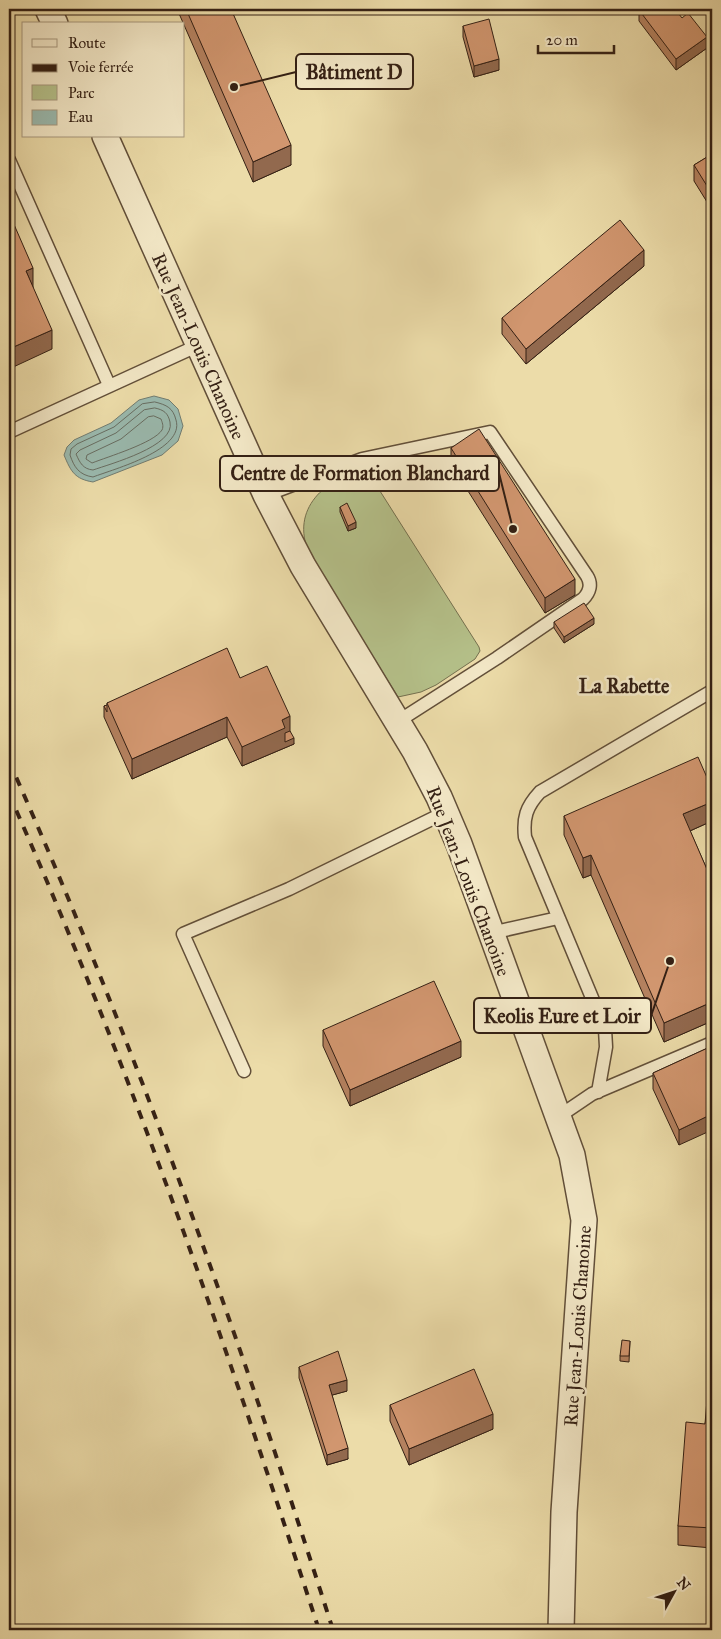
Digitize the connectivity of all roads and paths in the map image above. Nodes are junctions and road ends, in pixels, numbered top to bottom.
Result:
1 (48, 9) edge
2 (54, 22) edge
3 (106, 138) edge
4 (9, 160) edge
5 (199, 345) junction
6 (109, 385) junction
7 (9, 432) edge
8 (266, 494) junction
9 (712, 691) edge
10 (397, 722) junction
11 (446, 812) junction
12 (558, 918) junction
13 (491, 933) junction
14 (712, 1043) edge
15 (244, 1071) dead end
16 (598, 1092) junction
17 (558, 1117) junction
18 (560, 1630) edge

1 - 2 street
3 - 5 street, Rue Jean-Louis Chanoine
4 - 6 lane
5 - 6 lane
5 - 8 street, Rue Jean-Louis Chanoine
6 - 7 lane
8 - 10 street, Rue Jean-Louis Chanoine
8 - 10 lane
9 - 12 lane
10 - 11 street, Rue Jean-Louis Chanoine
11 - 13 street, Rue Jean-Louis Chanoine
11 - 15 lane
12 - 13 lane
12 - 16 lane
13 - 17 street, Rue Jean-Louis Chanoine
14 - 16 lane
16 - 17 lane
17 - 18 street, Rue Jean-Louis Chanoine

